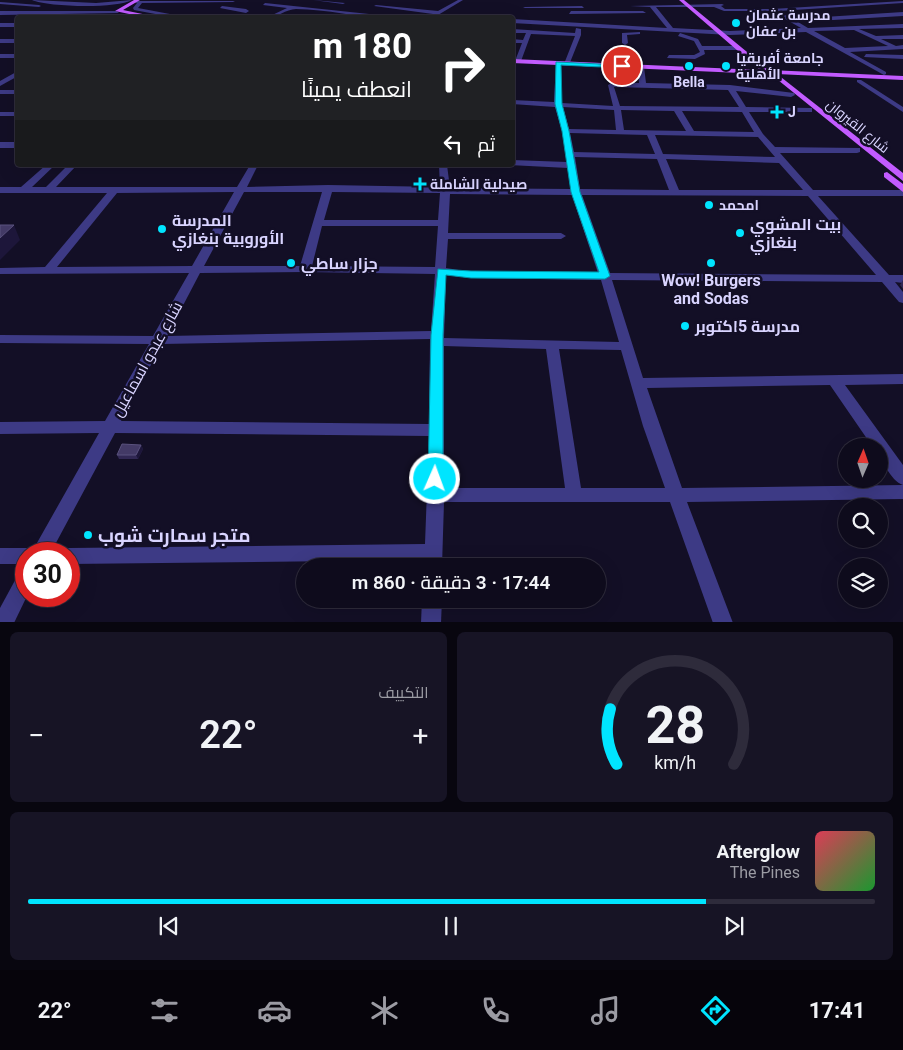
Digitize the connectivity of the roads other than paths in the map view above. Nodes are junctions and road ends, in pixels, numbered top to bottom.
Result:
1 (34, 0) edge
2 (95, 0) edge
3 (241, 0) edge
4 (276, 0) edge
5 (315, 0) edge
6 (350, 0) edge
7 (389, 0) edge
8 (461, 0) edge
9 (523, 0) edge
10 (584, 0) edge
11 (626, 0) edge
12 (681, 0) edge
13 (854, 0) edge
14 (216, 1) edge
15 (82, 2) edge
16 (135, 2) edge
17 (169, 2) junction
18 (184, 2) junction
19 (233, 2) junction
20 (903, 2) edge
21 (0, 3) edge
22 (343, 3) junction
23 (420, 3) dead end
24 (750, 3) dead end
25 (759, 3) dead end
26 (265, 4) junction
27 (867, 4) junction
28 (715, 5) junction
29 (259, 6) dead end
30 (376, 6) junction
31 (632, 6) junction
32 (652, 6) junction
33 (293, 7) junction
34 (566, 7) junction
35 (590, 7) junction
36 (689, 7) junction
37 (216, 8) junction
38 (253, 8) dead end
39 (525, 8) junction
40 (406, 9) junction
41 (246, 10) junction
42 (326, 10) junction
43 (772, 10) junction
44 (117, 12) junction
45 (337, 12) junction
46 (0, 13) edge
47 (133, 14) junction
48 (276, 14) joint
49 (359, 14) junction
50 (571, 14) junction
51 (594, 14) junction
52 (638, 14) junction
53 (658, 14) junction
54 (902, 14) edge
55 (107, 15) edge
56 (140, 15) edge
57 (172, 15) edge
58 (235, 15) dead end
59 (282, 15) edge
60 (330, 15) edge
61 (366, 15) edge
62 (440, 15) edge
63 (515, 21) edge
64 (791, 21) junction
65 (529, 22) junction
66 (665, 22) junction
67 (578, 23) junction
68 (0, 25) edge
69 (15, 25) edge
70 (903, 26) edge
71 (851, 28) junction
72 (807, 30) junction
73 (515, 31) edge
74 (669, 31) junction
75 (529, 32) junction
76 (720, 33) junction
77 (578, 35) junction
78 (903, 37) edge
79 (873, 38) junction
80 (0, 41) edge
81 (15, 41) edge
82 (515, 41) edge
83 (526, 42) junction
84 (625, 43) dead end
85 (895, 47) junction
86 (903, 47) edge
87 (702, 48) junction
88 (738, 48) junction
89 (844, 50) junction
90 (854, 55) junction
91 (0, 56) edge
92 (15, 56) edge
93 (669, 57) dead end
94 (903, 57) edge
95 (515, 61) edge
96 (563, 64) junction
97 (640, 67) junction
98 (765, 70) junction
99 (739, 71) junction
100 (0, 72) edge
101 (15, 73) edge
102 (792, 73) junction
103 (884, 73) dead end
104 (15, 75) edge
105 (903, 78) edge
106 (780, 79) junction
107 (859, 81) dead end
108 (0, 84) edge
109 (642, 84) junction
110 (730, 87) junction
111 (0, 92) edge
112 (15, 92) edge
113 (775, 93) junction
114 (791, 95) junction
115 (515, 102) edge
116 (558, 104) junction
117 (617, 108) junction
118 (676, 108) junction
119 (746, 110) junction
120 (796, 110) junction
121 (808, 110) junction
122 (903, 110) edge
123 (0, 114) edge
124 (15, 114) edge
125 (566, 131) junction
126 (620, 132) junction
127 (650, 133) junction
128 (692, 134) junction
129 (760, 135) junction
130 (0, 145) edge
131 (15, 145) edge
132 (773, 150) junction
133 (857, 150) junction
134 (660, 156) junction
135 (570, 159) junction
136 (781, 160) junction
137 (515, 163) edge
138 (49, 167) edge
139 (71, 167) edge
140 (253, 167) edge
141 (443, 167) edge
142 (903, 178) edge
143 (328, 188) junction
144 (242, 189) junction
145 (903, 189) edge
146 (0, 190) edge
147 (23, 190) junction
148 (114, 190) junction
149 (445, 190) junction
150 (47, 191) junction
151 (576, 192) junction
152 (675, 192) junction
153 (810, 193) junction
154 (884, 193) junction
155 (903, 193) edge
156 (903, 197) edge
157 (318, 224) junction
158 (442, 230) junction
159 (561, 236) dead end
160 (305, 268) junction
161 (198, 269) junction
162 (49, 270) junction
163 (0, 271) edge
164 (441, 271) junction
165 (605, 276) junction
166 (885, 279) junction
167 (903, 279) edge
168 (903, 299) edge
169 (437, 338) junction
170 (0, 339) edge
171 (158, 340) junction
172 (552, 344) junction
173 (627, 346) junction
174 (833, 379) junction
175 (903, 379) edge
176 (638, 383) junction
177 (109, 427) junction
178 (0, 428) edge
179 (437, 430) junction
180 (903, 478) edge
181 (903, 492) edge
182 (435, 495) junction
183 (574, 495) junction
184 (677, 495) junction
185 (47, 542) edge
186 (0, 556) edge
187 (15, 556) edge
188 (80, 556) edge
189 (312, 558) edge
190 (433, 558) edge
191 (15, 600) edge
192 (432, 608) edge
193 (3, 622) edge
194 (431, 622) edge
195 (724, 622) edge

1 - 15 street
2 - 15 street
3 - 19 street
4 - 26 street
5 - 22 street
6 - 22 street
7 - 30 street
8 - 62 street
9 - 39 street
10 - 35 street
11 - 31 street
12 - 36 main road, شارع القيروان
13 - 27 street
14 - 18 street
14 - 19 street
15 - 16 street
16 - 17 street
16 - 44 main road
16 - 47 main road
16 - 57 street
17 - 18 street
17 - 37 street
18 - 37 street
19 - 37 street
20 - 27 street
21 - 55 street
22 - 42 street
23 - 40 street
24 - 28 street
25 - 43 street
26 - 29 street
26 - 33 street
27 - 43 street
27 - 54 street
28 - 36 street
28 - 43 street
30 - 40 street
30 - 49 street
31 - 32 street
31 - 52 street
32 - 36 street
32 - 53 street
33 - 42 street
33 - 48 street
34 - 35 street
34 - 39 street
34 - 50 street
35 - 51 street
36 - 76 main road, شارع القيروان
37 - 41 street
38 - 41 street
39 - 65 street
40 - 62 street
41 - 58 street
42 - 45 street
43 - 64 street
44 - 47 main road
44 - 55 street
45 - 49 street
45 - 60 street
46 - 55 street
47 - 56 main road
48 - 59 street
49 - 61 street
50 - 51 street
50 - 67 street
51 - 52 street
52 - 53 street
53 - 66 street
54 - 64 street
63 - 65 street
64 - 72 street
65 - 67 street
66 - 67 street
66 - 74 street
67 - 74 street
67 - 77 street
68 - 69 street
70 - 71 street
71 - 72 street
71 - 79 street
72 - 76 street
72 - 89 street
73 - 75 street
74 - 76 street
74 - 84 street
74 - 87 street
75 - 77 street
75 - 83 street
76 - 88 main road, شارع القيروان
77 - 96 street
78 - 79 street
79 - 85 street
80 - 81 street
82 - 83 street
83 - 95 street
85 - 86 street
85 - 89 street
87 - 88 street
87 - 93 street
88 - 98 main road, شارع القيروان
89 - 90 street
90 - 94 street
90 - 103 street
91 - 92 street
95 - 96 main road
96 - 97 main road
96 - 116 street
97 - 99 main road
97 - 109 street
98 - 99 main road
98 - 99 main road
98 - 102 main road
98 - 102 main road
98 - 106 main road, شارع القيروان
98 - 114 main road
100 - 101 street
102 - 105 main road
102 - 106 main road
104 - 108 street
106 - 142 main road, شارع القيروان
107 - 122 street
109 - 110 street
109 - 117 street
110 - 113 street
110 - 119 street
111 - 112 street
113 - 114 street
113 - 120 street
114 - 121 main road
115 - 116 street
116 - 117 street
116 - 125 street
117 - 118 street
117 - 126 street
118 - 119 street
118 - 128 street
119 - 120 street
119 - 129 street
120 - 121 street
121 - 133 main road
123 - 124 street
125 - 126 street
125 - 135 street
126 - 127 street
127 - 128 street
127 - 134 street
128 - 129 street
129 - 132 street
130 - 131 street
132 - 133 street
132 - 136 street
133 - 145 main road
134 - 135 street
134 - 136 street
134 - 152 street
135 - 137 street
135 - 151 street
136 - 153 street
138 - 147 street
139 - 150 street
140 - 144 street, شارع عبدو اسماعيل
141 - 149 street
143 - 144 street
143 - 149 street
143 - 157 street
144 - 148 street
144 - 161 street, شارع عبدو اسماعيل
146 - 147 street
147 - 150 street
148 - 150 street
148 - 162 street
149 - 151 street
149 - 158 street
151 - 152 street
151 - 165 street
152 - 153 street
153 - 154 street
153 - 166 street
154 - 155 street
154 - 156 street
157 - 158 street
157 - 160 street
158 - 159 street
158 - 164 street
160 - 161 street
160 - 164 street
161 - 162 street
161 - 171 street, شارع عبدو اسماعيل
162 - 163 street
164 - 165 street
164 - 169 street
165 - 166 street
165 - 173 street
166 - 167 street
166 - 168 street
169 - 171 street
169 - 172 street
169 - 179 street
170 - 171 street
171 - 177 street, شارع عبدو اسماعيل
172 - 173 street
172 - 183 street
173 - 176 street
174 - 175 street
174 - 176 street
174 - 180 street
176 - 184 street
177 - 178 street
177 - 179 street
177 - 185 street, شارع عبدو اسماعيل
179 - 182 street
181 - 184 street
182 - 183 street
182 - 190 street
183 - 184 street
184 - 195 street
186 - 187 street
188 - 189 street
191 - 193 street
192 - 194 street

